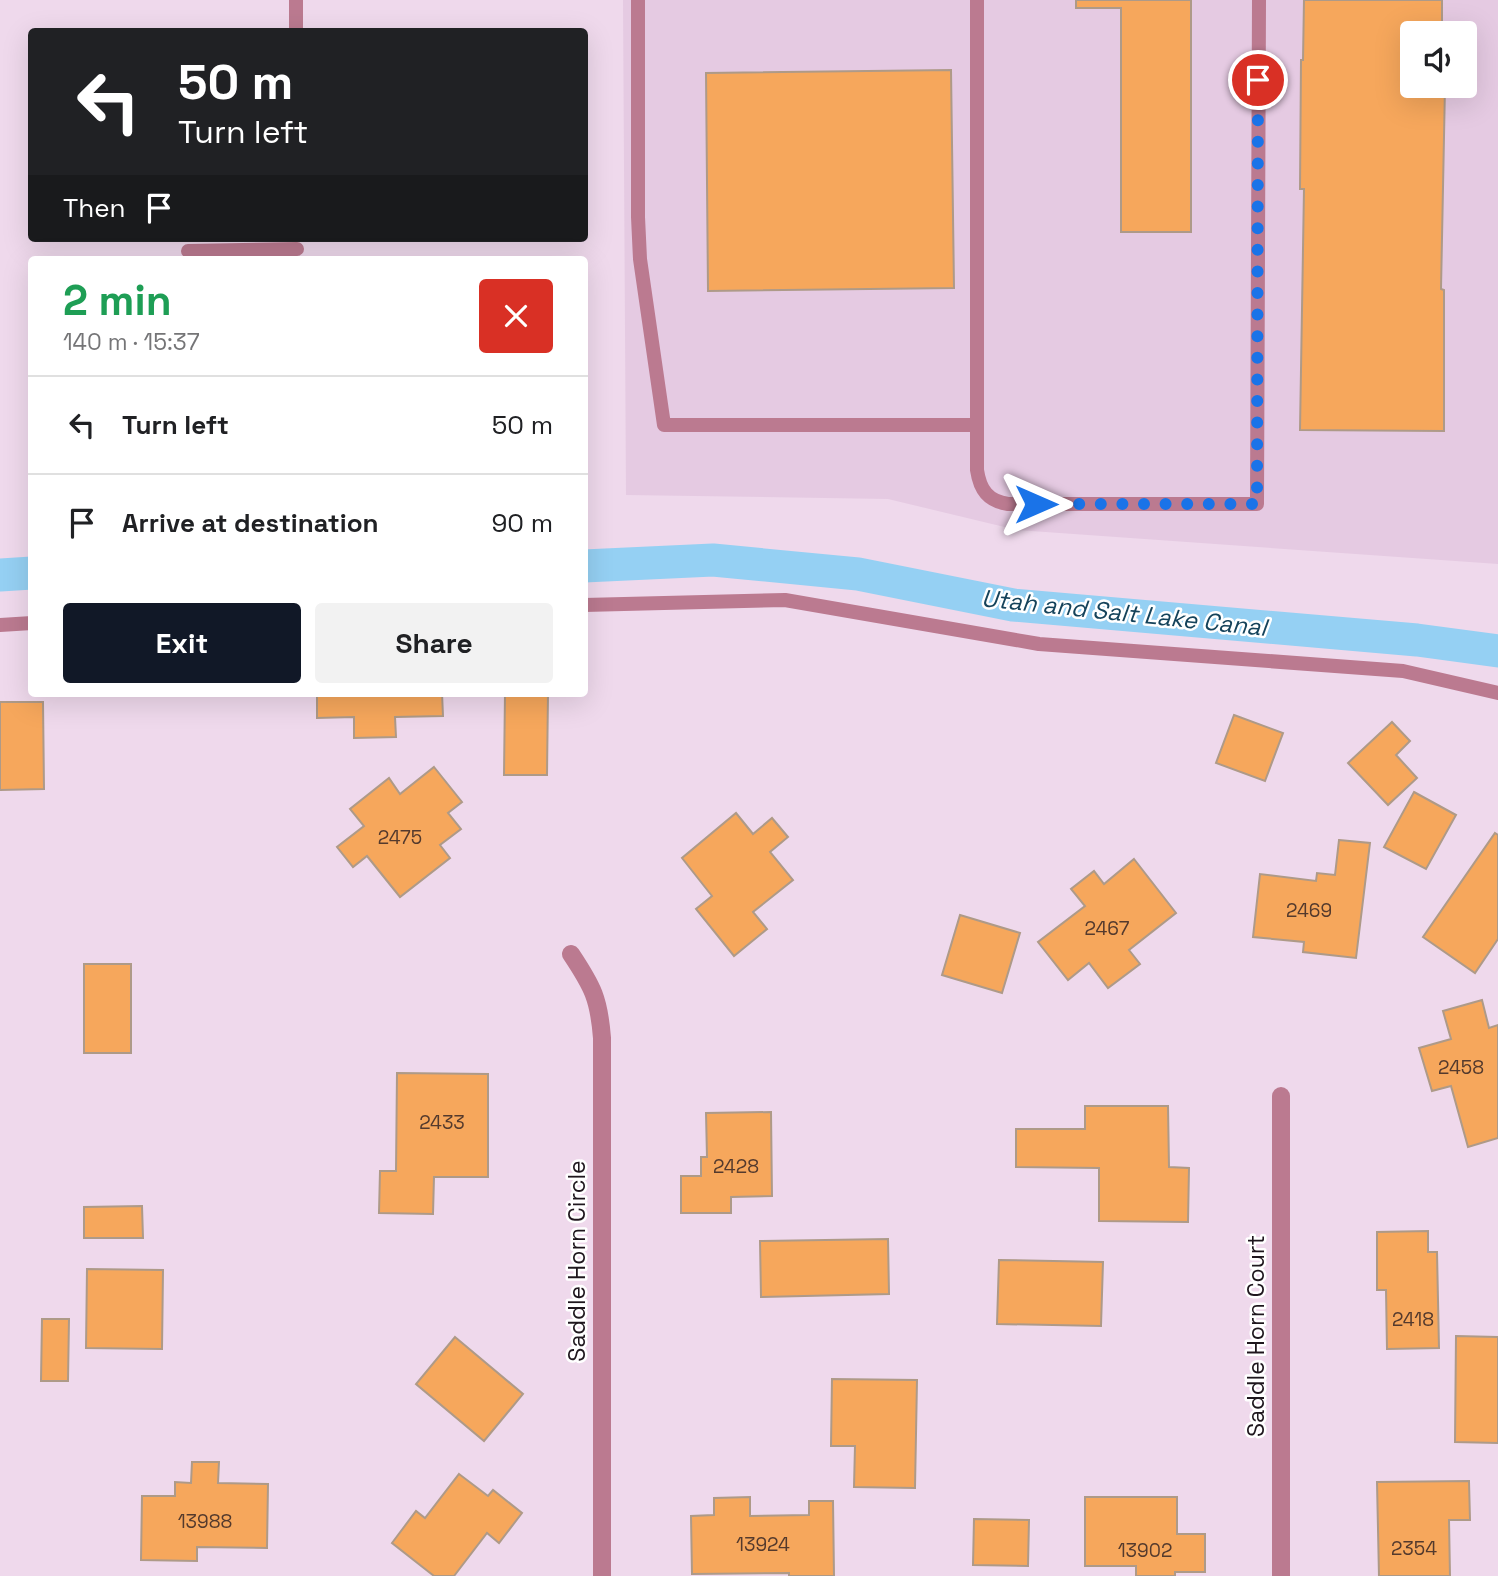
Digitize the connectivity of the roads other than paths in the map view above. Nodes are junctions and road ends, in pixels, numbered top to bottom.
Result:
1 (296, 0) edge
2 (638, 0) edge
3 (977, 0) edge
4 (1259, 0) edge
5 (296, 28) edge
6 (298, 249) edge
7 (188, 251) dead end
8 (977, 425) junction
9 (588, 606) edge
10 (28, 623) edge
11 (0, 625) edge
12 (1498, 693) edge
13 (571, 954) dead end
14 (1281, 1096) dead end
15 (601, 1576) edge
16 (1280, 1576) edge

1 - 5 lane
2 - 8 lane
3 - 8 lane
4 - 8 lane
6 - 7 lane
9 - 12 lane
10 - 11 lane
13 - 15 street, Saddle Horn Circle
14 - 16 street, Saddle Horn Court

